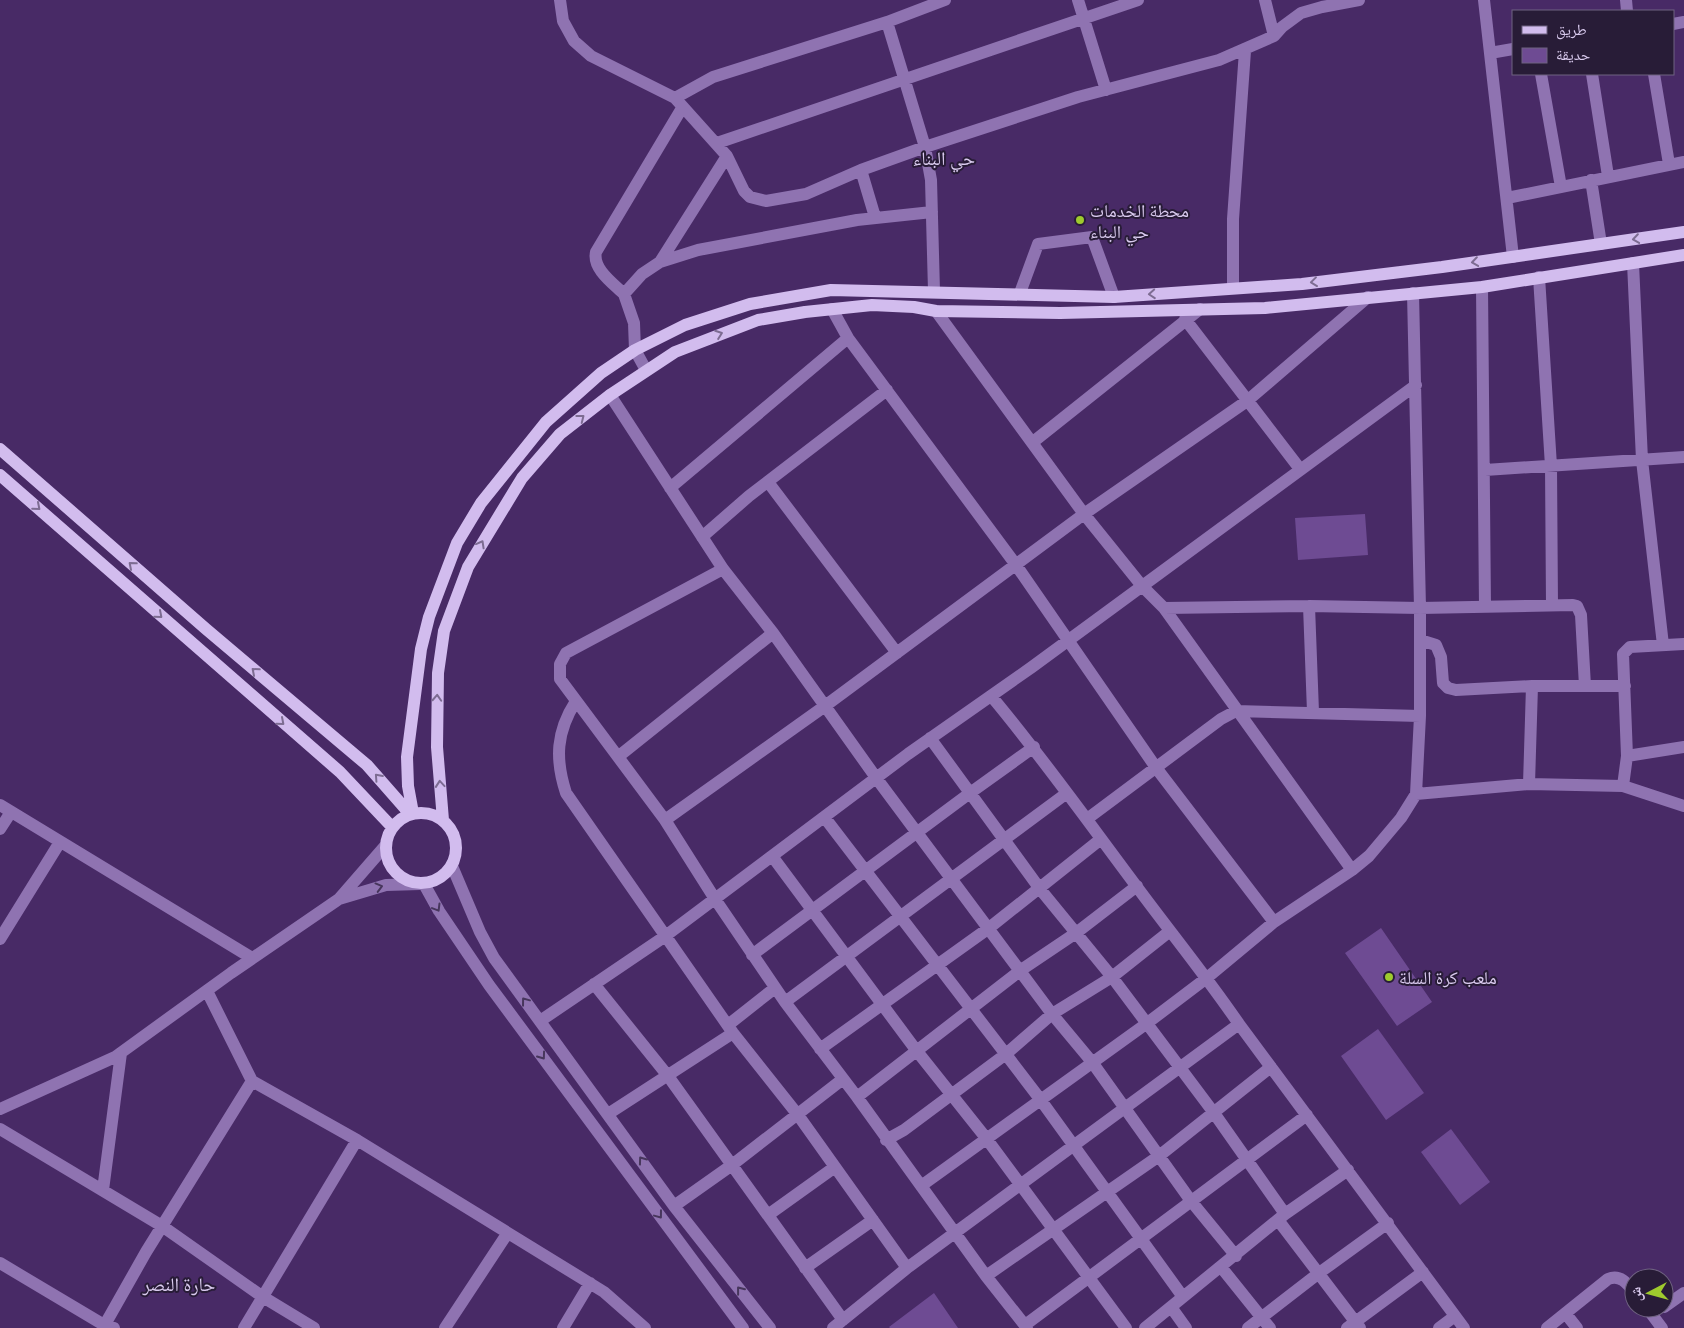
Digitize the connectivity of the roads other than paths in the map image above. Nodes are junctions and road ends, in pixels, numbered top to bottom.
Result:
1 (560, 0) edge
2 (945, 0) edge
3 (1078, 0) edge
4 (1138, 0) edge
5 (1265, 0) edge
6 (1359, 0) edge
7 (1484, 0) edge
8 (1083, 18) junction
9 (887, 22) junction
10 (1274, 36) junction
11 (1512, 49) edge
12 (1245, 51) junction
13 (1490, 53) junction
14 (1541, 75) edge
15 (1592, 75) edge
16 (1654, 75) edge
17 (905, 81) junction
18 (1106, 90) junction
19 (679, 103) junction
20 (717, 143) junction
21 (925, 147) junction
22 (726, 156) junction
23 (1684, 162) edge
24 (1669, 164) junction
25 (861, 170) junction
26 (1608, 176) junction
27 (1591, 180) junction
28 (1560, 187) junction
29 (1507, 198) junction
30 (932, 212) junction
31 (875, 217) junction
32 (1684, 232) edge
33 (1601, 244) junction
34 (1684, 255) edge
35 (1512, 257) junction
36 (660, 262) junction
37 (1633, 263) junction
38 (1539, 277) junction
39 (1482, 287) junction
40 (1233, 288) junction
41 (934, 291) junction
42 (624, 294) junction
43 (1020, 294) junction
44 (1414, 294) junction
45 (1114, 297) junction
46 (1368, 297) junction
47 (1200, 308) junction
48 (832, 309) junction
49 (936, 311) junction
50 (1185, 319) junction
51 (848, 338) junction
52 (635, 350) junction
53 (646, 370) junction
54 (1416, 385) junction
55 (886, 390) junction
56 (610, 395) junction
57 (1247, 401) junction
58 (1033, 442) junction
59 (0, 448) edge
60 (1684, 456) edge
61 (1642, 460) junction
62 (1551, 466) junction
63 (1300, 469) junction
64 (1485, 470) junction
65 (0, 475) edge
66 (768, 482) junction
67 (670, 488) junction
68 (1084, 514) junction
69 (702, 538) junction
70 (1016, 565) junction
71 (723, 569) junction
72 (1142, 586) junction
73 (1552, 605) junction
74 (1309, 606) junction
75 (1485, 607) junction
76 (1164, 608) junction
77 (1420, 608) junction
78 (773, 633) junction
79 (1420, 640) junction
80 (1067, 641) junction
81 (1684, 644) edge
82 (1663, 645) junction
83 (897, 654) junction
84 (1532, 686) junction
85 (1585, 686) junction
86 (1625, 686) junction
87 (992, 697) junction
88 (576, 701) junction
89 (825, 706) junction
90 (1236, 711) junction
91 (1313, 712) junction
92 (1420, 716) junction
93 (930, 738) junction
94 (1034, 747) junction
95 (1684, 747) edge
96 (619, 756) junction
97 (1627, 756) junction
98 (1157, 769) junction
99 (877, 779) junction
100 (1529, 784) junction
101 (1623, 786) junction
102 (970, 793) junction
103 (1067, 793) junction
104 (1416, 794) junction
105 (1684, 806) edge
106 (5, 808) edge
107 (412, 814) junction
108 (825, 818) junction
109 (1087, 819) junction
110 (443, 820) junction
111 (665, 820) junction
112 (392, 827) junction
113 (0, 829) edge
114 (918, 833) junction
115 (1102, 839) junction
116 (1004, 840) junction
117 (60, 842) junction
118 (386, 844) junction
119 (772, 856) junction
120 (452, 866) junction
121 (1352, 870) junction
122 (866, 871) junction
123 (952, 879) junction
124 (422, 884) junction
125 (1137, 886) junction
126 (1040, 889) junction
127 (339, 899) junction
128 (715, 899) junction
129 (813, 912) junction
130 (902, 918) junction
131 (1274, 922) junction
132 (989, 928) junction
133 (1170, 931) junction
134 (1076, 933) junction
135 (664, 937) junction
136 (0, 939) edge
137 (752, 955) junction
138 (252, 958) junction
139 (847, 958) junction
140 (936, 966) junction
141 (1021, 970) junction
142 (1112, 977) junction
143 (1208, 977) junction
144 (594, 984) junction
145 (775, 988) junction
146 (207, 991) junction
147 (785, 1002) junction
148 (883, 1004) junction
149 (970, 1009) junction
150 (1052, 1014) junction
151 (540, 1021) junction
152 (1146, 1024) junction
153 (1239, 1024) junction
154 (731, 1029) junction
155 (820, 1049) junction
156 (916, 1050) junction
157 (121, 1053) junction
158 (1006, 1054) junction
159 (1092, 1062) junction
160 (1271, 1067) junction
161 (1179, 1068) junction
162 (668, 1076) junction
163 (843, 1079) junction
164 (252, 1082) junction
165 (951, 1095) junction
166 (857, 1097) junction
167 (1040, 1099) junction
168 (1125, 1108) junction
169 (0, 1109) edge
170 (1214, 1113) junction
171 (608, 1114) junction
172 (798, 1115) junction
173 (1307, 1115) junction
174 (0, 1128) edge
175 (986, 1138) junction
176 (357, 1140) junction
177 (886, 1140) junction
178 (1074, 1146) junction
179 (1159, 1156) junction
180 (1248, 1160) junction
181 (732, 1165) junction
182 (835, 1167) junction
183 (1348, 1170) junction
184 (1021, 1185) junction
185 (922, 1186) junction
186 (103, 1190) junction
187 (1108, 1192) junction
188 (1191, 1201) junction
189 (674, 1206) junction
190 (768, 1215) junction
191 (1281, 1217) junction
192 (873, 1220) junction
193 (1388, 1224) junction
194 (162, 1226) junction
195 (1052, 1230) junction
196 (956, 1233) junction
197 (507, 1234) junction
198 (1141, 1239) junction
199 (1236, 1256) junction
200 (0, 1262) edge
201 (1221, 1267) junction
202 (805, 1268) junction
203 (908, 1268) junction
204 (1319, 1272) junction
205 (1423, 1272) junction
206 (986, 1276) junction
207 (1087, 1278) junction
208 (1624, 1281) edge
209 (590, 1284) junction
210 (262, 1297) junction
211 (1183, 1297) junction
212 (1171, 1307) junction
213 (1566, 1314) junction
214 (1455, 1316) junction
215 (1262, 1318) junction
216 (844, 1320) junction
217 (1354, 1326) edge
218 (107, 1327) edge
219 (1026, 1327) edge
220 (244, 1328) edge
221 (314, 1328) edge
222 (445, 1328) edge
223 (563, 1328) edge
224 (645, 1328) edge
225 (742, 1328) edge
226 (770, 1328) edge
227 (832, 1328) edge
228 (1126, 1328) edge
229 (1145, 1328) edge
230 (1186, 1328) edge
231 (1248, 1328) edge
232 (1270, 1328) edge
233 (1439, 1328) edge
234 (1464, 1328) edge
235 (1547, 1328) edge
236 (1577, 1328) edge

1 - 19 street
2 - 9 street
3 - 8 street
4 - 8 street
5 - 10 street
6 - 10 street
7 - 13 street
8 - 17 street
8 - 18 street
9 - 17 street
9 - 19 street
10 - 12 street
11 - 13 street
12 - 18 street
12 - 40 street
13 - 29 street
14 - 28 street
15 - 26 street
16 - 24 street
17 - 20 street
17 - 21 street
18 - 21 street
19 - 20 street
19 - 42 street
20 - 22 street
21 - 25 street
21 - 30 street
22 - 25 street
22 - 36 street
23 - 24 street
24 - 26 street
25 - 31 street
26 - 27 street
27 - 28 street
27 - 33 street
28 - 29 street
29 - 35 street
30 - 31 street
30 - 41 street
31 - 36 street
32 -> 33 main road
33 - 35 main road
34 - 37 main road
35 -> 40 main road
36 - 42 street
37 - 38 main road
37 - 61 street
38 - 39 main road
38 - 62 street
39 - 44 main road
39 - 64 street
40 -> 45 main road
41 - 43 main road
41 - 52 main road
42 - 52 street
43 - 45 main road
43 - 45 street
44 - 46 main road
44 - 54 street
46 - 47 main road
46 - 57 street
47 - 49 main road
47 - 50 street
48 - 49 main road
48 - 51 street
53 -> 48 main road
49 - 58 street
50 - 57 street
50 - 58 street
51 - 55 street
51 - 67 street
52 - 53 street
52 - 107 main road
53 - 56 main road
54 - 63 street
54 - 77 street
55 - 66 street
55 - 70 street
56 - 67 street
110 -> 56 main road
57 - 63 street
57 - 68 street
58 - 68 street
107 -> 59 main road
60 - 61 street
61 - 62 street
61 - 82 street
62 - 64 street
62 - 73 street
63 - 72 street
64 - 75 street
65 -> 112 main road
66 - 69 street
66 - 83 street
67 - 69 street
68 - 70 street
68 - 72 street
69 - 71 street
70 - 80 street
70 - 83 street
71 - 78 street
71 - 88 street
72 - 76 street
72 - 80 street
73 - 75 street
73 - 85 street
74 - 76 street
74 - 77 street
74 - 91 street
75 - 77 street
76 - 90 street
77 - 79 street
78 - 89 street
78 - 96 street
79 - 84 street
79 - 92 street
80 - 87 street
80 - 98 street
81 - 82 street
82 - 86 street
83 - 89 street
84 - 85 street
84 - 100 street
85 - 86 street
86 - 97 street
87 - 93 street
87 - 94 street
88 - 96 street
88 - 135 street
89 - 99 street
89 - 111 street
90 - 91 street
90 - 98 street
90 - 121 street
91 - 92 street
92 - 104 street
93 - 99 street
93 - 102 street
94 - 102 street
94 - 103 street
95 - 97 street
96 - 111 street
97 - 101 street
98 - 109 street
98 - 131 street
99 - 108 street
99 - 114 street
100 - 101 street
100 - 104 street
101 - 105 street
102 - 114 street
102 - 116 street
103 - 109 street
103 - 116 street
104 - 121 street
106 - 113 street
106 - 117 street
107 - 110 main road
107 - 112 main road
108 - 119 street
108 - 122 street
109 - 115 street
110 - 120 main road
111 - 128 street
112 - 118 main road
114 - 122 street
114 - 123 street
115 - 125 street
115 - 126 street
116 - 123 street
116 - 126 street
117 - 136 street
117 - 138 street
118 - 124 main road
118 - 127 street
119 - 128 street
119 - 129 street
120 - 124 main road
151 -> 120 street
121 - 131 street
122 - 129 street
122 - 130 street
123 - 130 street
123 - 132 street
127 -> 124 street
124 -> 225 street
125 - 133 street
125 - 134 street
126 - 132 street
126 - 134 street
127 - 138 street
128 - 135 street
128 - 137 street
129 - 137 street
129 - 139 street
130 - 139 street
130 - 140 street
131 - 143 street
132 - 140 street
132 - 141 street
133 - 142 street
133 - 143 street
134 - 141 street
134 - 142 street
135 - 144 street
135 - 154 street
137 - 145 street
138 - 146 street
139 - 147 street
139 - 148 street
140 - 148 street
140 - 149 street
141 - 149 street
141 - 150 street
142 - 150 street
142 - 152 street
143 - 152 street
143 - 153 street
144 - 151 street
144 - 162 street
145 - 147 street
145 - 154 street
146 - 157 street
146 - 164 street
147 - 155 street
148 - 155 street
148 - 156 street
149 - 156 street
149 - 158 street
150 - 158 street
150 - 159 street
151 - 171 street
152 - 159 street
152 - 161 street
153 - 160 street
153 - 161 street
154 - 162 street
154 - 172 street
155 - 163 street
156 - 165 street
156 - 166 street
157 - 169 street
157 - 186 street
158 - 165 street
158 - 167 street
159 - 167 street
159 - 168 street
160 - 170 street
160 - 173 street
161 - 168 street
161 - 170 street
162 - 171 street
162 - 181 street
163 - 166 street
163 - 172 street
164 - 176 street
164 - 194 street
165 - 175 street
165 - 177 street
166 - 177 street
167 - 175 street
167 - 178 street
168 - 178 street
168 - 179 street
170 - 179 street
170 - 180 street
189 -> 171 street
172 - 181 street
172 - 182 street
173 - 180 street
173 - 183 street
174 - 186 street
175 - 184 street
175 - 185 street
176 - 197 street
176 - 210 street
177 - 185 street
178 - 184 street
178 - 187 street
179 - 187 street
179 - 188 street
180 - 188 street
180 - 191 street
181 - 189 street
181 - 190 street
182 - 190 street
182 - 192 street
183 - 191 street
183 - 193 street
184 - 195 street
184 - 196 street
185 - 196 street
186 - 194 street
187 - 195 street
187 - 198 street
188 - 198 street
188 - 199 street
226 -> 189 street
190 - 202 street
191 - 199 street
191 - 204 street
192 - 202 street
192 - 203 street
193 - 204 street
193 - 205 street
194 - 210 street
194 - 218 street
195 - 206 street
195 - 207 street
196 - 203 street
196 - 206 street
197 - 209 street
197 - 222 street
198 - 207 street
198 - 211 street
199 - 201 street
200 - 218 street
201 - 211 street
201 - 215 street
202 - 216 street
203 - 216 street
204 - 215 street
204 - 217 street
205 - 214 street
205 - 217 street
206 - 219 street
207 - 219 street
207 - 228 street
208 - 213 street
209 - 223 street
209 - 224 street
210 - 220 street
210 - 221 street
211 - 212 street
212 - 229 street
212 - 230 street
213 - 235 street
213 - 236 street
214 - 233 street
214 - 234 street
215 - 231 street
215 - 232 street
216 - 227 street

